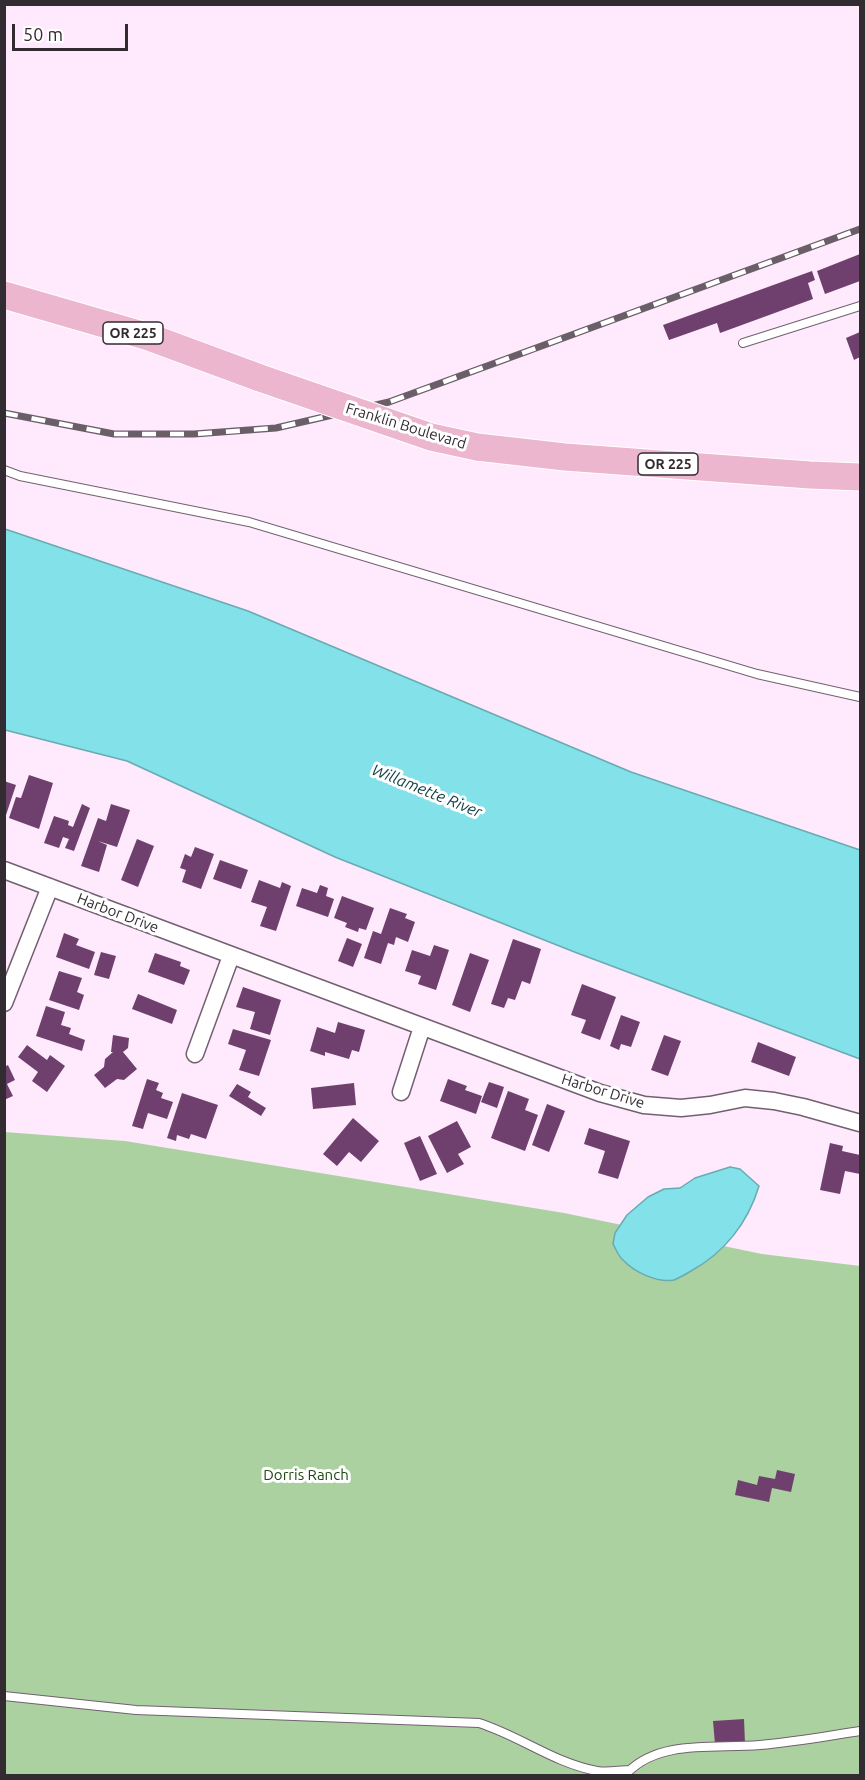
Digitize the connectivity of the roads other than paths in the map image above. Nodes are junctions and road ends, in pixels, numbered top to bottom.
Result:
1 (4, 295) edge
2 (861, 306) edge
3 (743, 343) dead end
4 (4, 470) edge
5 (861, 477) edge
6 (861, 697) edge
7 (4, 870) edge
8 (50, 887) junction
9 (231, 956) junction
10 (4, 1003) edge
11 (422, 1027) junction
12 (195, 1054) dead end
13 (400, 1092) dead end
14 (861, 1124) edge
15 (4, 1696) edge
16 (23, 1698) junction
17 (4, 1704) edge
18 (861, 1731) edge
19 (628, 1773) edge

1 - 5 main road, Franklin Boulevard / OR 225, bridge
2 - 3 lane
4 - 6 lane
7 - 8 street, Harbor Drive
8 - 9 street, Harbor Drive
8 - 10 street
9 - 11 street, Harbor Drive
9 - 12 street
11 - 13 street
11 - 14 street, Harbor Drive
15 - 16 lane
16 - 17 lane
16 - 19 lane
18 - 19 lane

